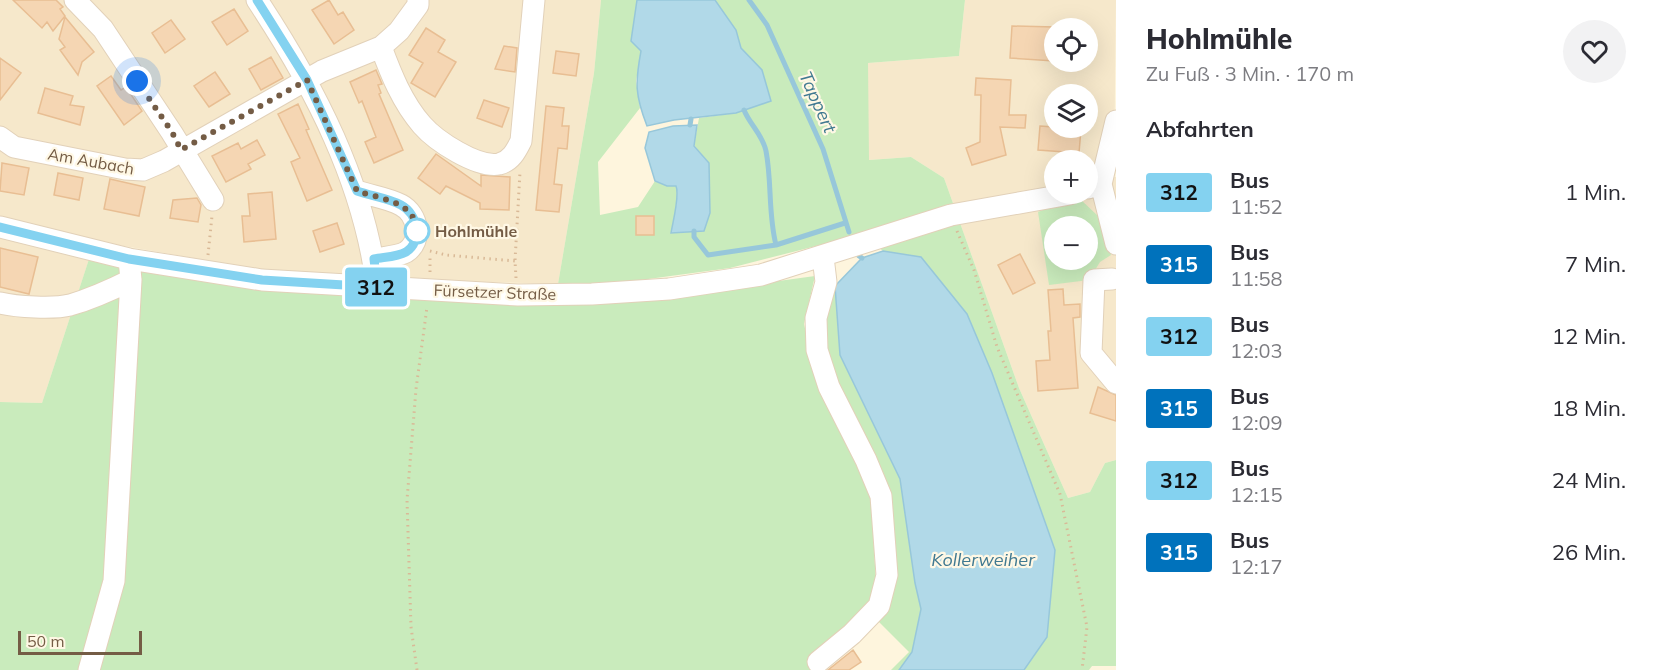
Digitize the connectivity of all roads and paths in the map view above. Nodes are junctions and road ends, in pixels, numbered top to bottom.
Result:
1 (75, 0) edge
2 (257, 0) edge
3 (418, 0) edge
4 (534, 0) edge
5 (381, 47) junction
6 (307, 80) junction
7 (1116, 122) edge
8 (0, 137) edge
9 (181, 150) junction
10 (512, 157) junction
11 (1098, 174) edge
12 (357, 191) junction
13 (1098, 197) edge
14 (1044, 199) edge
15 (213, 200) joint
16 (951, 215) junction
17 (0, 227) edge
18 (430, 241) dead end
19 (1116, 244) edge
20 (430, 251) junction
21 (823, 257) junction
22 (374, 259) junction
23 (514, 261) junction
24 (130, 270) junction
25 (207, 272) junction
26 (1115, 278) edge
27 (377, 287) junction
28 (429, 291) junction
29 (518, 295) junction
30 (0, 303) edge
31 (1116, 383) edge
32 (818, 662) dead end
33 (89, 670) edge
34 (417, 670) edge
35 (1082, 670) edge

1 - 9 street
2 - 6 street
3 - 5 street
4 - 10 street
5 - 6 street, Am Aubach
5 - 10 street
6 - 9 street, Am Aubach
6 - 12 street
7 - 11 street
8 - 9 street, Am Aubach
9 - 15 street
10 - 23 path
12 - 22 street
12 - 22 street
13 - 19 street
14 - 16 street, Fürsetzer Straße
15 - 25 path
16 - 21 street, Fürsetzer Straße
16 - 35 path
17 - 24 street, Fürsetzer Straße
18 - 20 path
20 - 23 path
20 - 28 path
21 - 29 street, Fürsetzer Straße
21 - 32 street
22 - 27 street
23 - 29 path
24 - 25 street, Fürsetzer Straße
24 - 30 street
24 - 33 street
25 - 27 street, Fürsetzer Straße
26 - 31 street
27 - 28 street, Fürsetzer Straße
28 - 29 street, Fürsetzer Straße
28 - 34 path

